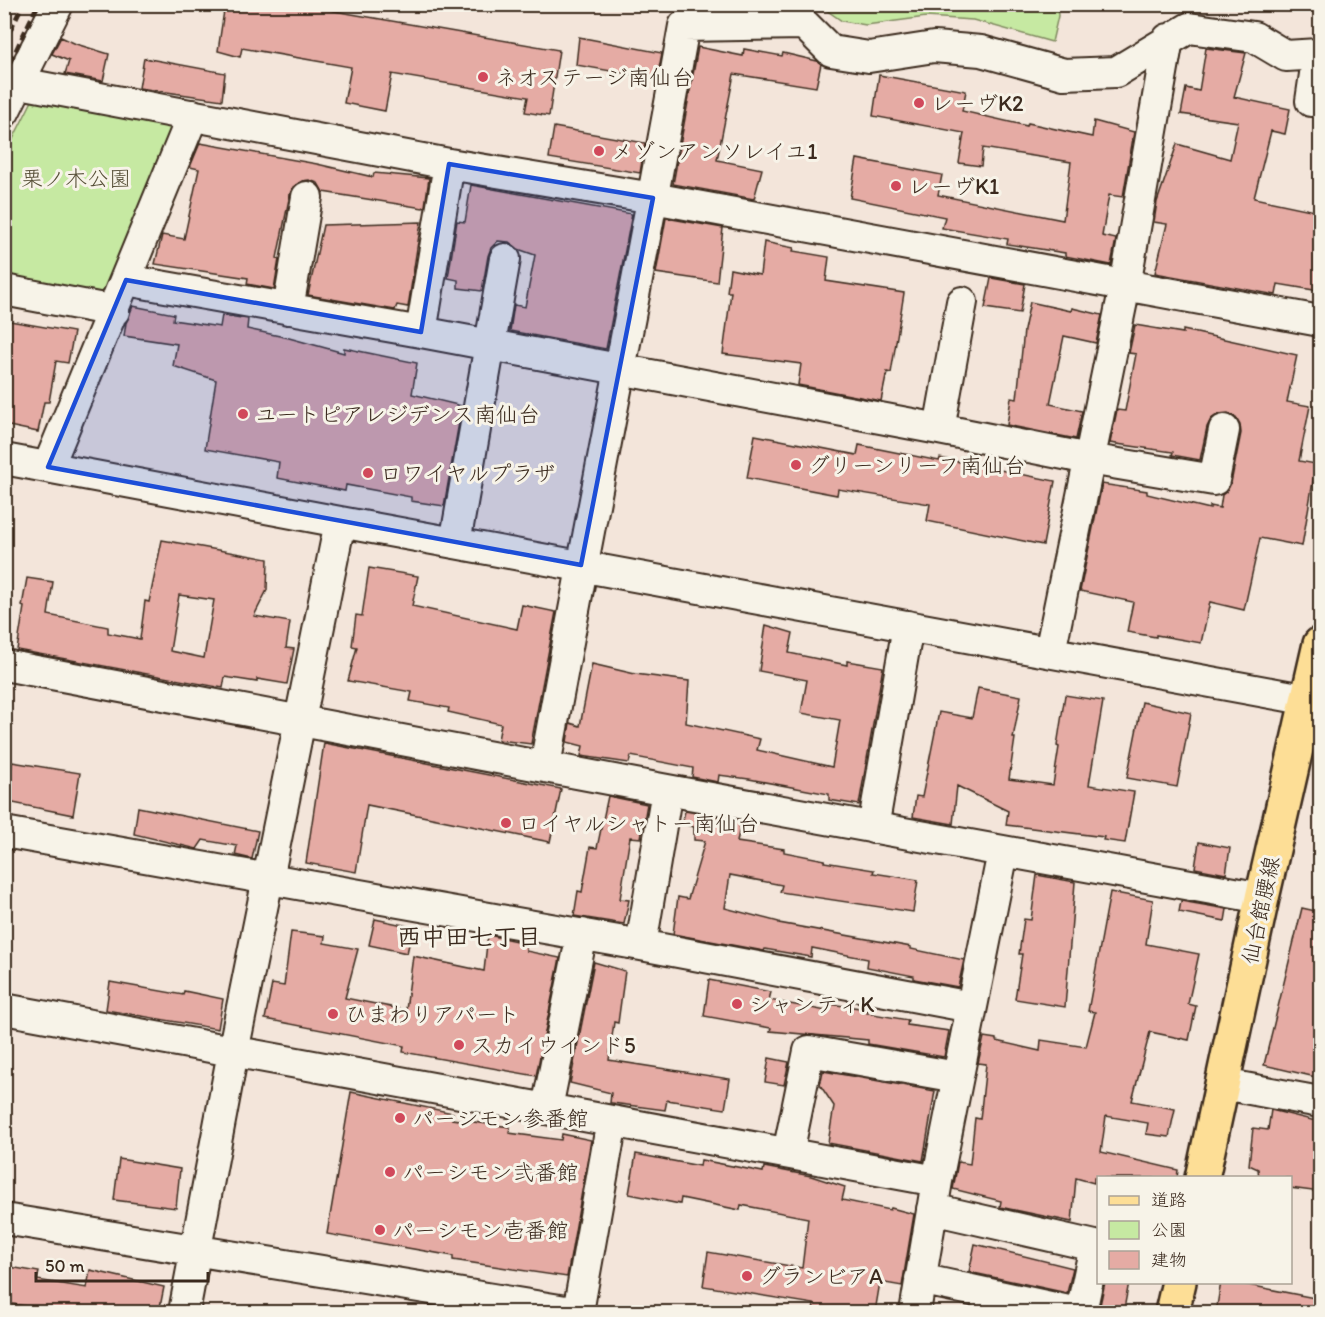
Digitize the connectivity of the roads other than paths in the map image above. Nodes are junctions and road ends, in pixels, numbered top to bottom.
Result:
1 (58, 4) edge
2 (1168, 39) junction
3 (12, 82) edge
4 (1311, 100) dead end
5 (4, 112) edge
6 (193, 115) junction
7 (449, 164) junction
8 (307, 197) dead end
9 (653, 198) junction
10 (505, 259) dead end
11 (126, 280) junction
12 (1125, 286) junction
13 (4, 290) edge
14 (962, 302) dead end
15 (288, 309) junction
16 (114, 311) junction
17 (1320, 321) edge
18 (421, 332) junction
19 (489, 345) junction
20 (619, 370) junction
21 (939, 429) junction
22 (1224, 430) dead end
23 (4, 459) edge
24 (1089, 459) junction
25 (48, 467) junction
26 (340, 522) junction
27 (455, 543) junction
28 (581, 565) junction
29 (908, 626) junction
30 (1320, 644) edge
31 (1050, 652) junction
32 (4, 665) edge
33 (1314, 700) edge
34 (301, 720) junction
35 (545, 766) junction
36 (667, 790) junction
37 (873, 828) junction
38 (4, 832) edge
39 (1003, 852) junction
40 (269, 878) junction
41 (1262, 898) junction
42 (582, 934) junction
43 (641, 945) junction
44 (971, 1007) junction
45 (4, 1009) edge
46 (234, 1052) junction
47 (957, 1077) junction
48 (1223, 1084) junction
49 (1320, 1102) edge
50 (548, 1108) junction
51 (612, 1121) junction
52 (788, 1153) junction
53 (1202, 1176) edge
54 (935, 1195) junction
55 (4, 1219) edge
56 (196, 1250) junction
57 (920, 1279) junction
58 (1179, 1284) edge
59 (184, 1312) edge
60 (572, 1312) edge
61 (578, 1312) edge
62 (915, 1312) edge
63 (1073, 1312) edge
64 (1081, 1312) edge
65 (1172, 1312) edge

1 - 3 street
2 - 4 street
2 - 9 street
2 - 12 street
3 - 5 street
3 - 6 street
6 - 7 street
6 - 11 street
7 - 9 street
7 - 18 street
8 - 15 street
9 - 12 street
9 - 20 street
10 - 19 street
11 - 15 street
11 - 16 street
12 - 17 street
12 - 24 street
13 - 16 street
14 - 21 street
15 - 18 street
16 - 25 street
18 - 19 street
19 - 20 street
19 - 27 street
20 - 21 street
20 - 28 street
21 - 24 street
22 - 24 street
23 - 25 street
24 - 31 street
25 - 26 street
26 - 27 street
26 - 34 street
27 - 28 street
28 - 29 street
28 - 35 street
29 - 31 street
29 - 37 street
30 - 33 main road, 仙台館腰線
31 - 33 street
32 - 34 street
33 - 41 main road, 仙台館腰線
34 - 35 street
34 - 40 street
35 - 36 street
36 - 37 street
36 - 43 street
37 - 39 street
38 - 40 street
39 - 41 street
39 - 44 street
40 - 42 street
40 - 46 street
41 - 48 main road, 仙台館腰線
42 - 43 street
42 - 50 street
43 - 44 street
44 - 47 street
45 - 46 street
46 - 50 street
46 - 56 street
47 - 52 street
47 - 54 street
48 - 49 street
48 - 53 main road, 仙台館腰線
50 - 51 street
51 - 52 street
51 - 61 street
52 - 54 street
54 - 57 street
54 - 64 street
55 - 56 street
56 - 59 street
56 - 60 street
57 - 62 street
57 - 63 street
58 - 65 main road

